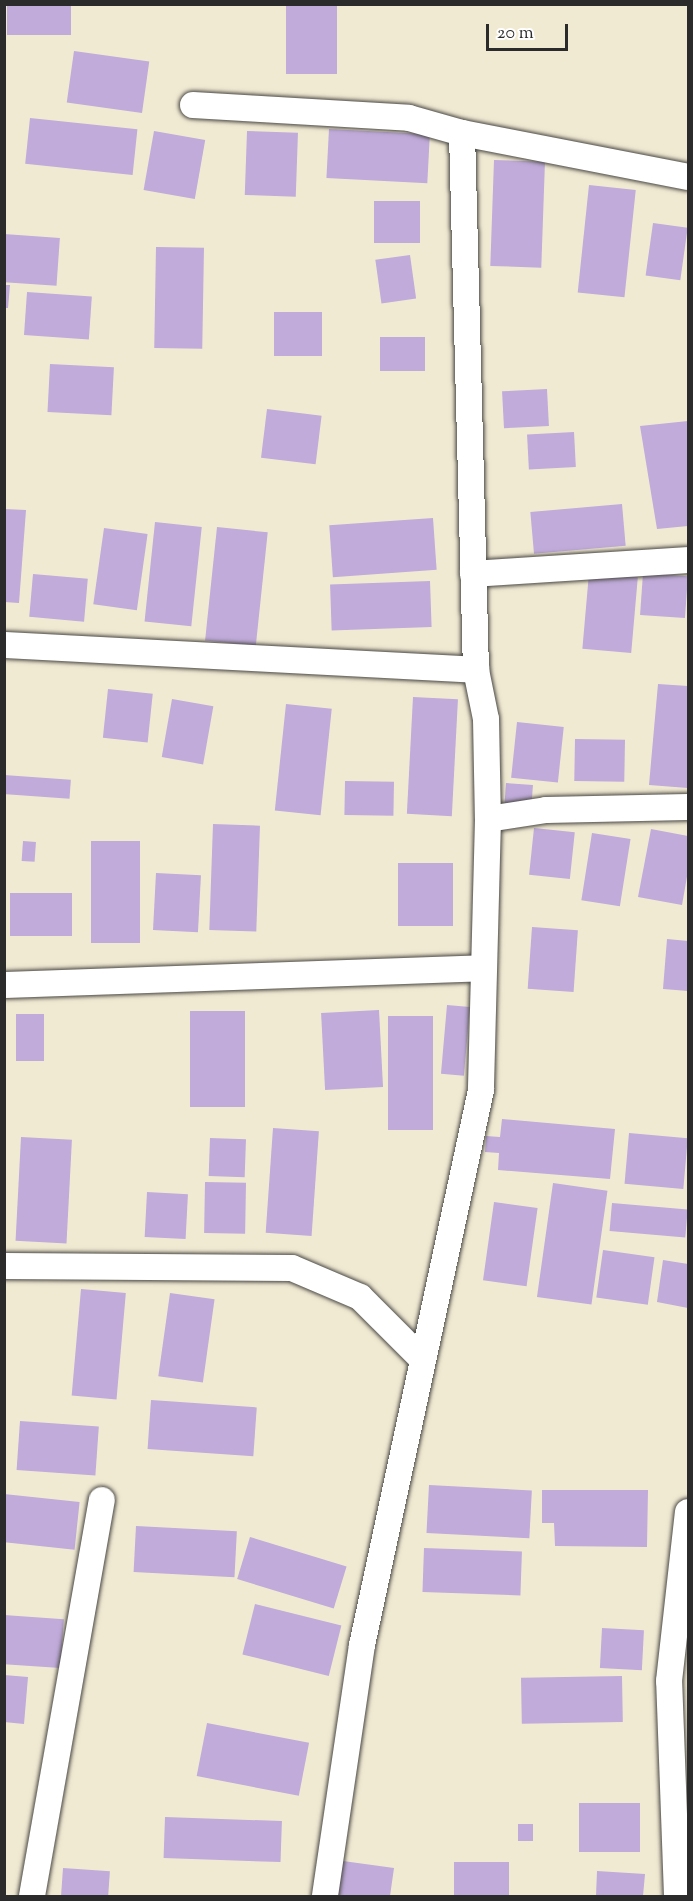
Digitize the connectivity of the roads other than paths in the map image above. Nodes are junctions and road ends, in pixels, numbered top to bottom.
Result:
1 (193, 105) dead end
2 (462, 133) junction
3 (688, 177) edge
4 (688, 560) edge
5 (473, 574) junction
6 (4, 645) edge
7 (476, 670) junction
8 (688, 807) edge
9 (488, 819) junction
10 (484, 968) junction
11 (4, 986) edge
12 (4, 1266) edge
13 (422, 1359) junction
14 (102, 1500) dead end
15 (688, 1512) edge
16 (32, 1896) edge
17 (325, 1896) edge
18 (677, 1896) edge

1 - 2 street
2 - 3 street
2 - 5 street
4 - 5 street
5 - 7 street
6 - 7 street
7 - 9 street
8 - 9 street
9 - 10 street
10 - 11 street
10 - 13 street
12 - 13 street
13 - 17 street
14 - 16 street
15 - 18 street

